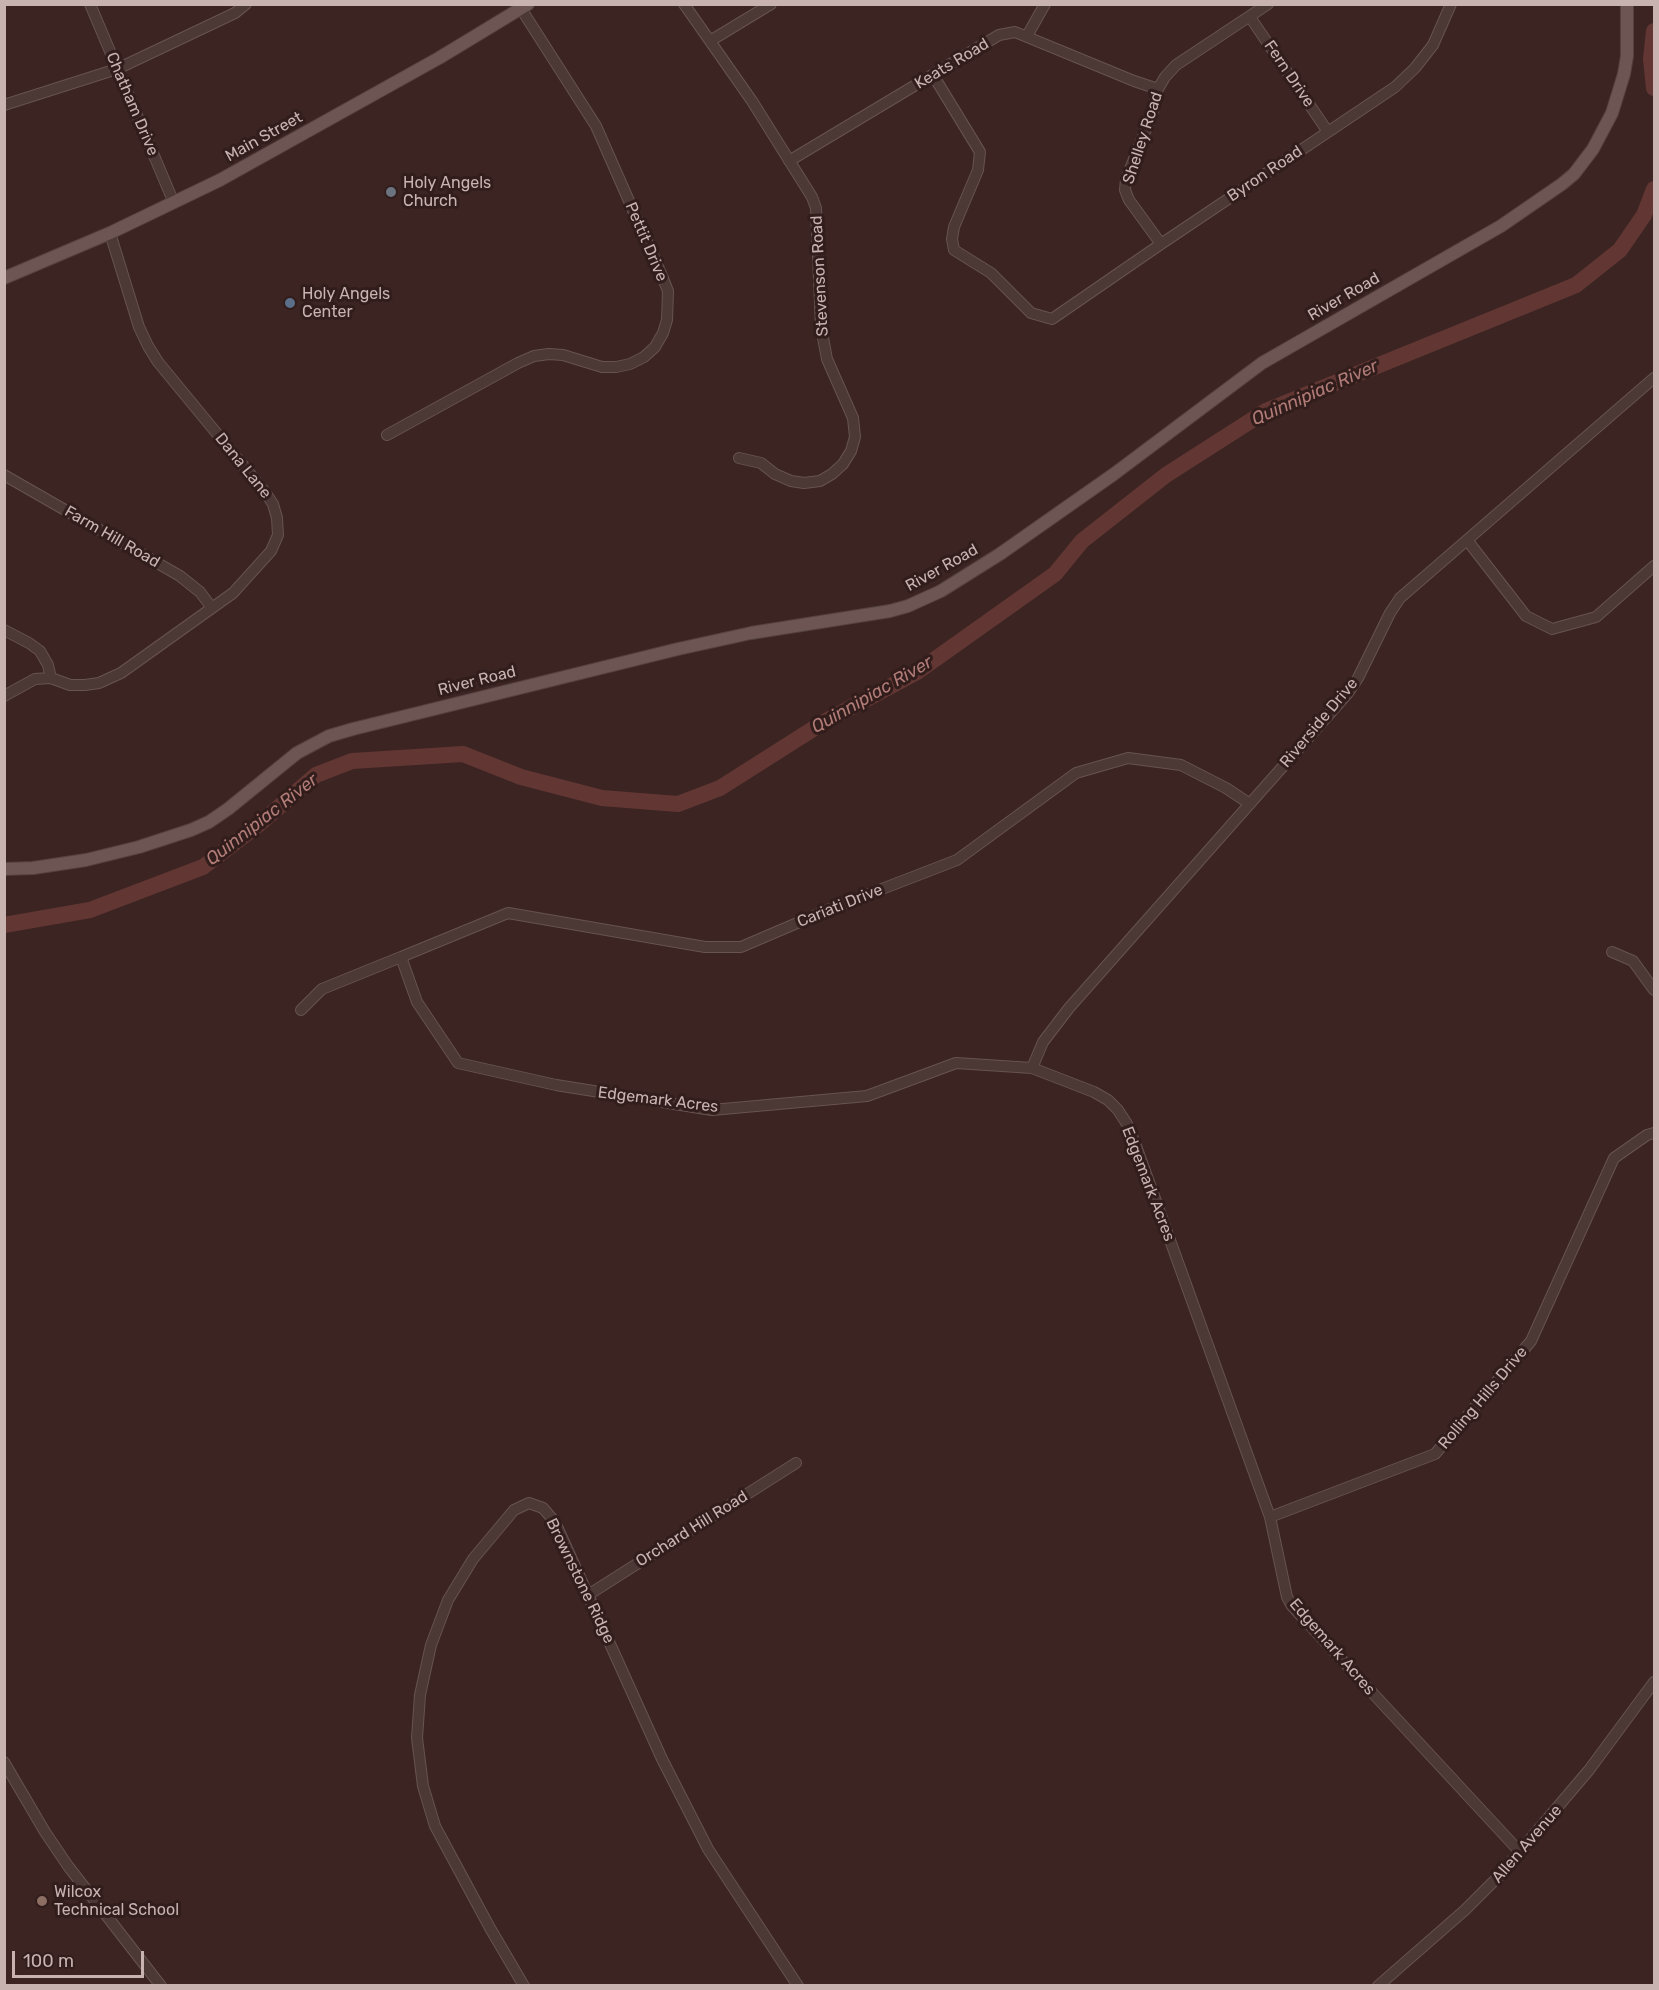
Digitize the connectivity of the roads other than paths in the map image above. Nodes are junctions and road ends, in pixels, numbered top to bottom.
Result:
1 (90, 4) edge
2 (246, 4) edge
3 (684, 4) edge
4 (771, 4) edge
5 (1045, 4) edge
6 (1268, 4) edge
7 (1451, 4) edge
8 (1627, 4) edge
9 (522, 6) edge
10 (1250, 17) junction
11 (1027, 36) junction
12 (710, 41) junction
13 (117, 69) junction
14 (933, 75) junction
15 (1158, 88) junction
16 (4, 105) edge
17 (1328, 132) junction
18 (789, 161) junction
19 (174, 203) junction
20 (110, 233) junction
21 (1161, 244) junction
22 (4, 278) edge
23 (1654, 378) edge
24 (387, 435) dead end
25 (740, 458) dead end
26 (4, 475) edge
27 (1467, 540) junction
28 (1654, 566) edge
29 (212, 608) junction
30 (4, 630) edge
31 (51, 678) junction
32 (4, 696) edge
33 (1250, 804) junction
34 (4, 869) edge
35 (1612, 952) dead end
36 (401, 957) junction
37 (1654, 990) edge
38 (301, 1010) dead end
39 (1032, 1068) junction
40 (1654, 1133) edge
41 (796, 1463) dead end
42 (1270, 1517) junction
43 (588, 1595) junction
44 (1654, 1682) edge
45 (4, 1762) edge
46 (1520, 1852) junction
47 (161, 1986) edge
48 (524, 1986) edge
49 (798, 1986) edge
50 (1378, 1986) edge

1 - 13 street, Chatham Drive
2 - 13 street
3 - 12 street, Stevenson Road
4 - 12 street
5 - 11 street
6 - 10 street, Shelley Road
7 - 17 street, Byron Road
8 - 34 main road, River Road
9 - 19 main road, Main Street
9 - 24 street, Pettit Drive
10 - 15 street, Shelley Road
10 - 17 street, Fern Drive
11 - 14 street, Keats Road
11 - 15 street, Keats Road
12 - 18 street, Stevenson Road
13 - 16 street
13 - 19 street, Chatham Drive
14 - 18 street, Keats Road
14 - 21 street, Byron Road
15 - 21 street, Shelley Road
17 - 21 street, Byron Road
18 - 25 street, Stevenson Road
19 - 20 main road, Main Street
20 - 22 main road, Main Street
20 - 29 street, Dana Lane
23 - 27 street, Riverside Drive
26 - 29 street, Farm Hill Road
27 - 28 street
27 - 33 street, Riverside Drive
29 - 31 street, Dana Lane
30 - 31 street
31 - 32 street, Dana Lane
33 - 36 street, Cariati Drive
33 - 39 street, Riverside Drive
35 - 37 street
36 - 38 street
36 - 39 street, Edgemark Acres
39 - 42 street, Edgemark Acres
40 - 42 street, Rolling Hills Drive
41 - 43 street, Orchard Hill Road
42 - 46 street, Edgemark Acres
43 - 48 street, Brownstone Ridge
43 - 49 street, Brownstone Ridge
44 - 46 street, Allen Avenue
45 - 47 street
46 - 50 street, Allen Avenue

